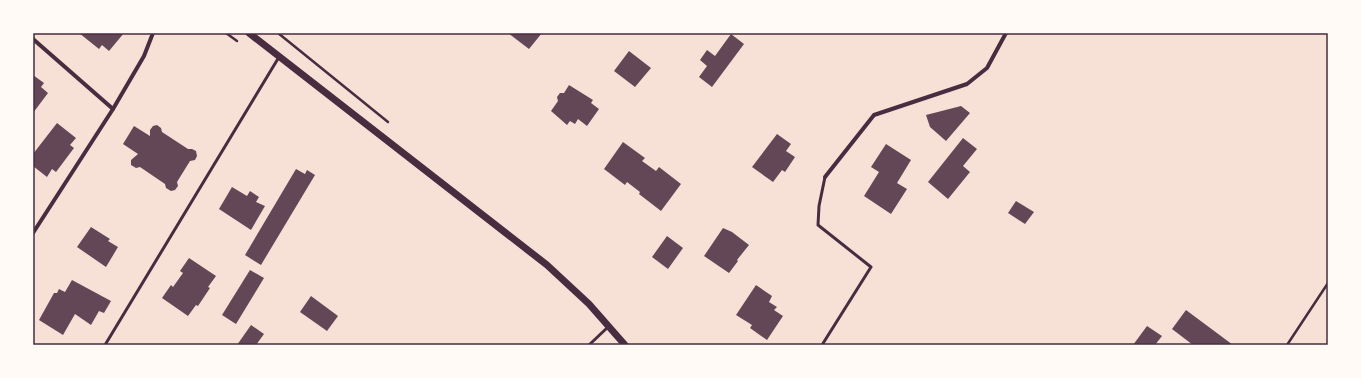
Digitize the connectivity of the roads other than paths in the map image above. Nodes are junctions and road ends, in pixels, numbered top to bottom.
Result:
1 (153, 33) edge
2 (249, 33) edge
3 (1006, 33) edge
4 (33, 39) edge
5 (279, 56) junction
6 (113, 109) junction
7 (825, 177) joint
8 (33, 234) edge
9 (609, 325) junction
10 (105, 345) edge
11 (589, 345) edge
12 (625, 345) edge
13 (822, 345) edge

1 - 6 street
2 - 5 street
3 - 7 street
4 - 6 street
5 - 9 street
5 - 10 lane
6 - 8 street
7 - 13 lane
9 - 11 lane
9 - 12 street

